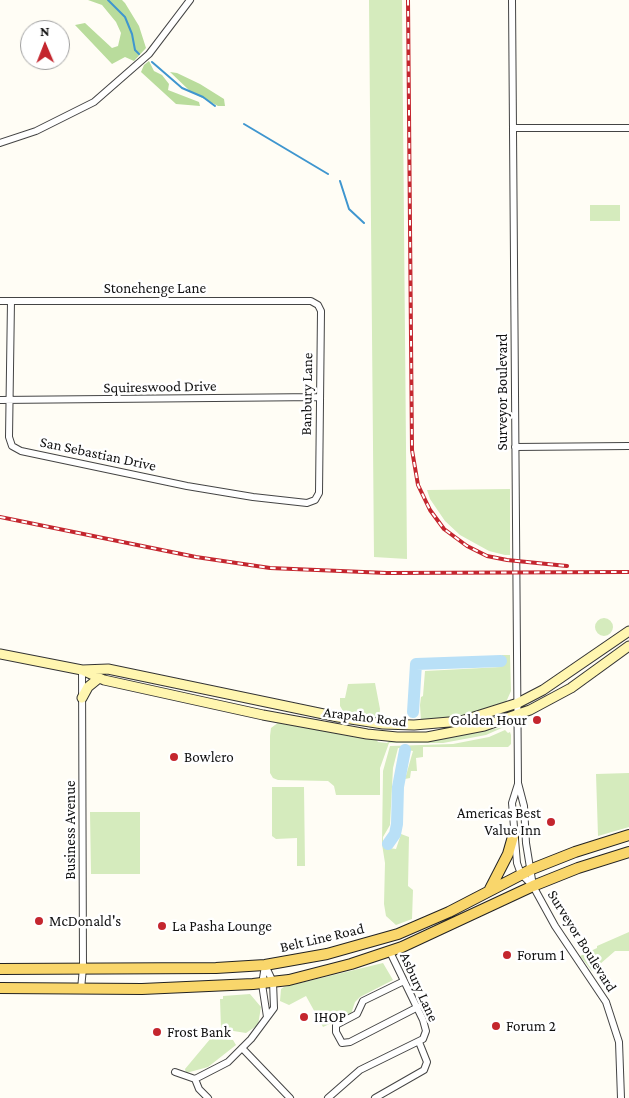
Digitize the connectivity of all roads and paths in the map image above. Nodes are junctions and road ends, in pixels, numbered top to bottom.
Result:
1 (190, 0) edge
2 (512, 0) edge
3 (513, 128) junction
4 (629, 128) edge
5 (0, 143) edge
6 (0, 301) edge
7 (11, 301) junction
8 (311, 301) joint
9 (320, 397) junction
10 (0, 400) edge
11 (9, 401) junction
12 (629, 446) edge
13 (515, 447) junction
14 (319, 493) joint
15 (629, 631) edge
16 (629, 646) edge
17 (0, 654) edge
18 (82, 670) junction
19 (100, 678) junction
20 (82, 698) junction
21 (518, 703) junction
22 (518, 715) junction
23 (518, 783) junction
24 (514, 833) junction
25 (629, 835) edge
26 (629, 852) edge
27 (532, 869) junction
28 (521, 874) junction
29 (533, 886) junction
30 (490, 890) junction
31 (390, 952) junction
32 (265, 965) junction
33 (83, 968) junction
34 (0, 969) edge
35 (404, 981) junction
36 (273, 982) junction
37 (262, 984) junction
38 (0, 988) edge
39 (81, 989) junction
40 (418, 1007) junction
41 (267, 1017) junction
42 (419, 1042) junction
43 (242, 1048) junction
44 (175, 1072) dead end
45 (195, 1079) junction
46 (208, 1098) edge
47 (290, 1098) edge
48 (328, 1098) edge
49 (375, 1098) edge
50 (621, 1098) edge

1 - 5 street
2 - 3 street, Surveyor Boulevard
3 - 4 street
3 - 13 street, Surveyor Boulevard
6 - 7 street, Stonehenge Lane
7 - 8 street, Stonehenge Lane
7 - 11 street, San Sebastian Drive
8 - 9 street, Banbury Lane
9 - 11 street, Squireswood Drive
9 - 14 street, Banbury Lane
10 - 11 street, Squireswood Drive
11 - 14 street, San Sebastian Drive
12 - 13 street
13 - 21 street, Surveyor Boulevard
15 - 21 main road, Arapaho Road
16 - 22 main road, Arapaho Road
17 - 18 main road, Arapaho Road
18 - 19 main road, Arapaho Road
18 - 20 street, Business Avenue
18 - 21 main road, Arapaho Road
19 - 20 main road
19 - 22 main road, Arapaho Road
20 - 33 street, Business Avenue
21 - 22 street, Surveyor Boulevard
22 - 23 street, Surveyor Boulevard
23 - 24 street, Surveyor Boulevard
23 - 27 street, Surveyor Boulevard
24 - 28 street, Surveyor Boulevard
24 - 30 main road
25 - 27 main road, Belt Line Road
26 - 29 main road, Belt Line Road
27 - 28 main road, Belt Line Road
27 - 29 street, Surveyor Boulevard
28 - 29 street, Surveyor Boulevard
28 - 30 main road, Belt Line Road
29 - 31 main road, Belt Line Road
29 - 50 street, Surveyor Boulevard
30 - 32 main road, Belt Line Road
31 - 35 street, Asbury Lane
31 - 36 main road, Belt Line Road
32 - 33 main road, Belt Line Road
32 - 36 street
32 - 37 street
33 - 34 main road, Belt Line Road
33 - 39 street, Business Avenue
35 - 40 street, Asbury Lane
35 - 40 street
36 - 37 main road, Belt Line Road
36 - 41 street
37 - 39 main road, Belt Line Road
37 - 41 street
38 - 39 main road, Belt Line Road
40 - 42 street, Asbury Lane
41 - 43 street
42 - 48 street, Asbury Lane
42 - 49 street
43 - 45 street
43 - 47 street
44 - 45 street
45 - 46 street

